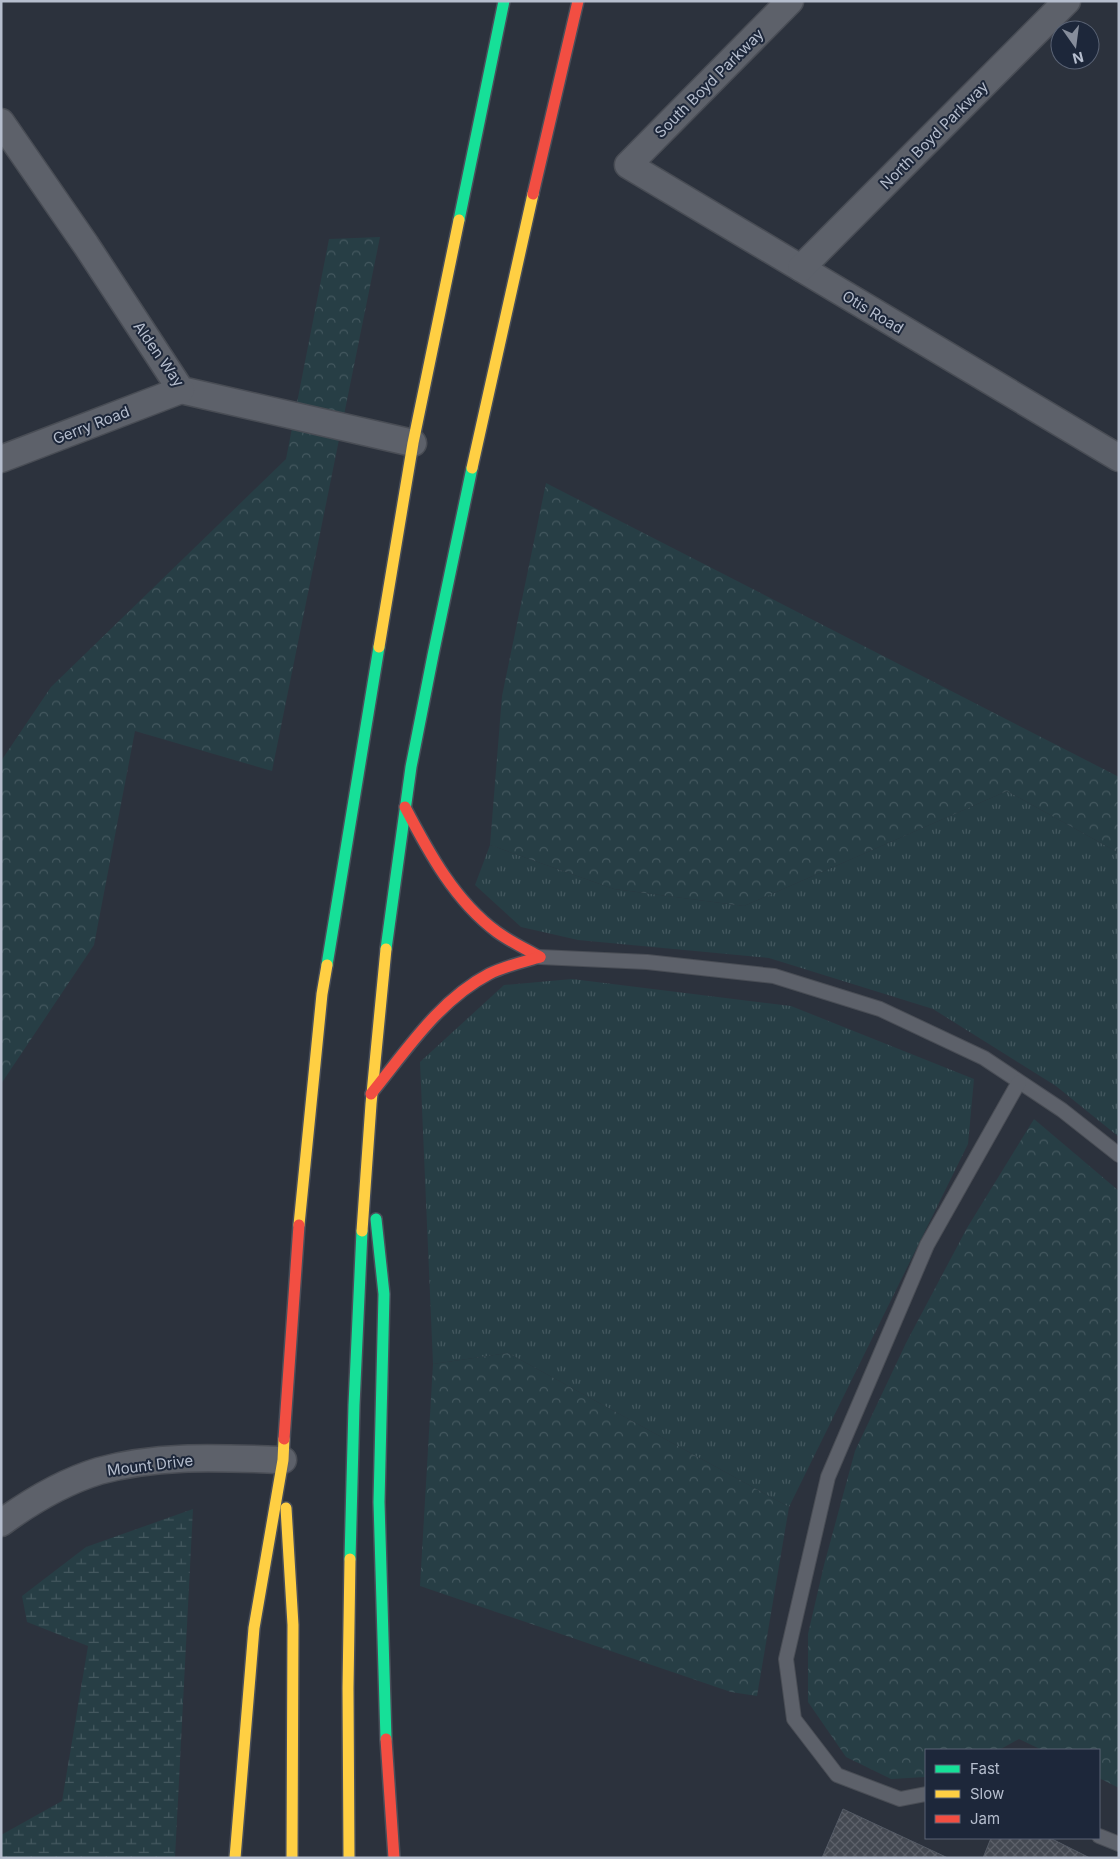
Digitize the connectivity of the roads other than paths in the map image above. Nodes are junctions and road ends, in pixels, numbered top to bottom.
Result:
1 (504, 1) edge
2 (578, 1) edge
3 (790, 1) edge
4 (1067, 1) edge
5 (1, 122) edge
6 (628, 165) joint
7 (800, 268) junction
8 (181, 390) junction
9 (413, 443) junction
10 (1119, 458) edge
11 (1, 459) edge
12 (405, 807) junction
13 (540, 957) junction
14 (1020, 1082) junction
15 (371, 1094) junction
16 (368, 1140) junction
17 (1119, 1155) edge
18 (283, 1460) junction
19 (1, 1523) edge
20 (925, 1794) edge
21 (1100, 1836) edge
22 (1119, 1844) edge
23 (235, 1858) edge
24 (292, 1858) edge
25 (349, 1858) edge
26 (394, 1858) edge

1 - 9 highway
2 - 12 highway
3 - 6 street, South Boyd Parkway
4 - 7 street, North Boyd Parkway
5 - 8 street, Alden Way
6 - 7 street, Otis Road
7 - 10 street, Otis Road
8 - 9 street, Alden Way
8 - 11 street, Gerry Road
9 - 18 highway
12 - 13 highway
12 - 15 highway
13 - 14 lane
13 - 15 highway
14 - 17 lane
14 - 20 lane
15 - 16 highway
16 - 25 highway
16 - 26 highway
18 - 19 street, Mount Drive
18 - 23 highway
18 - 24 highway
21 - 22 lane

